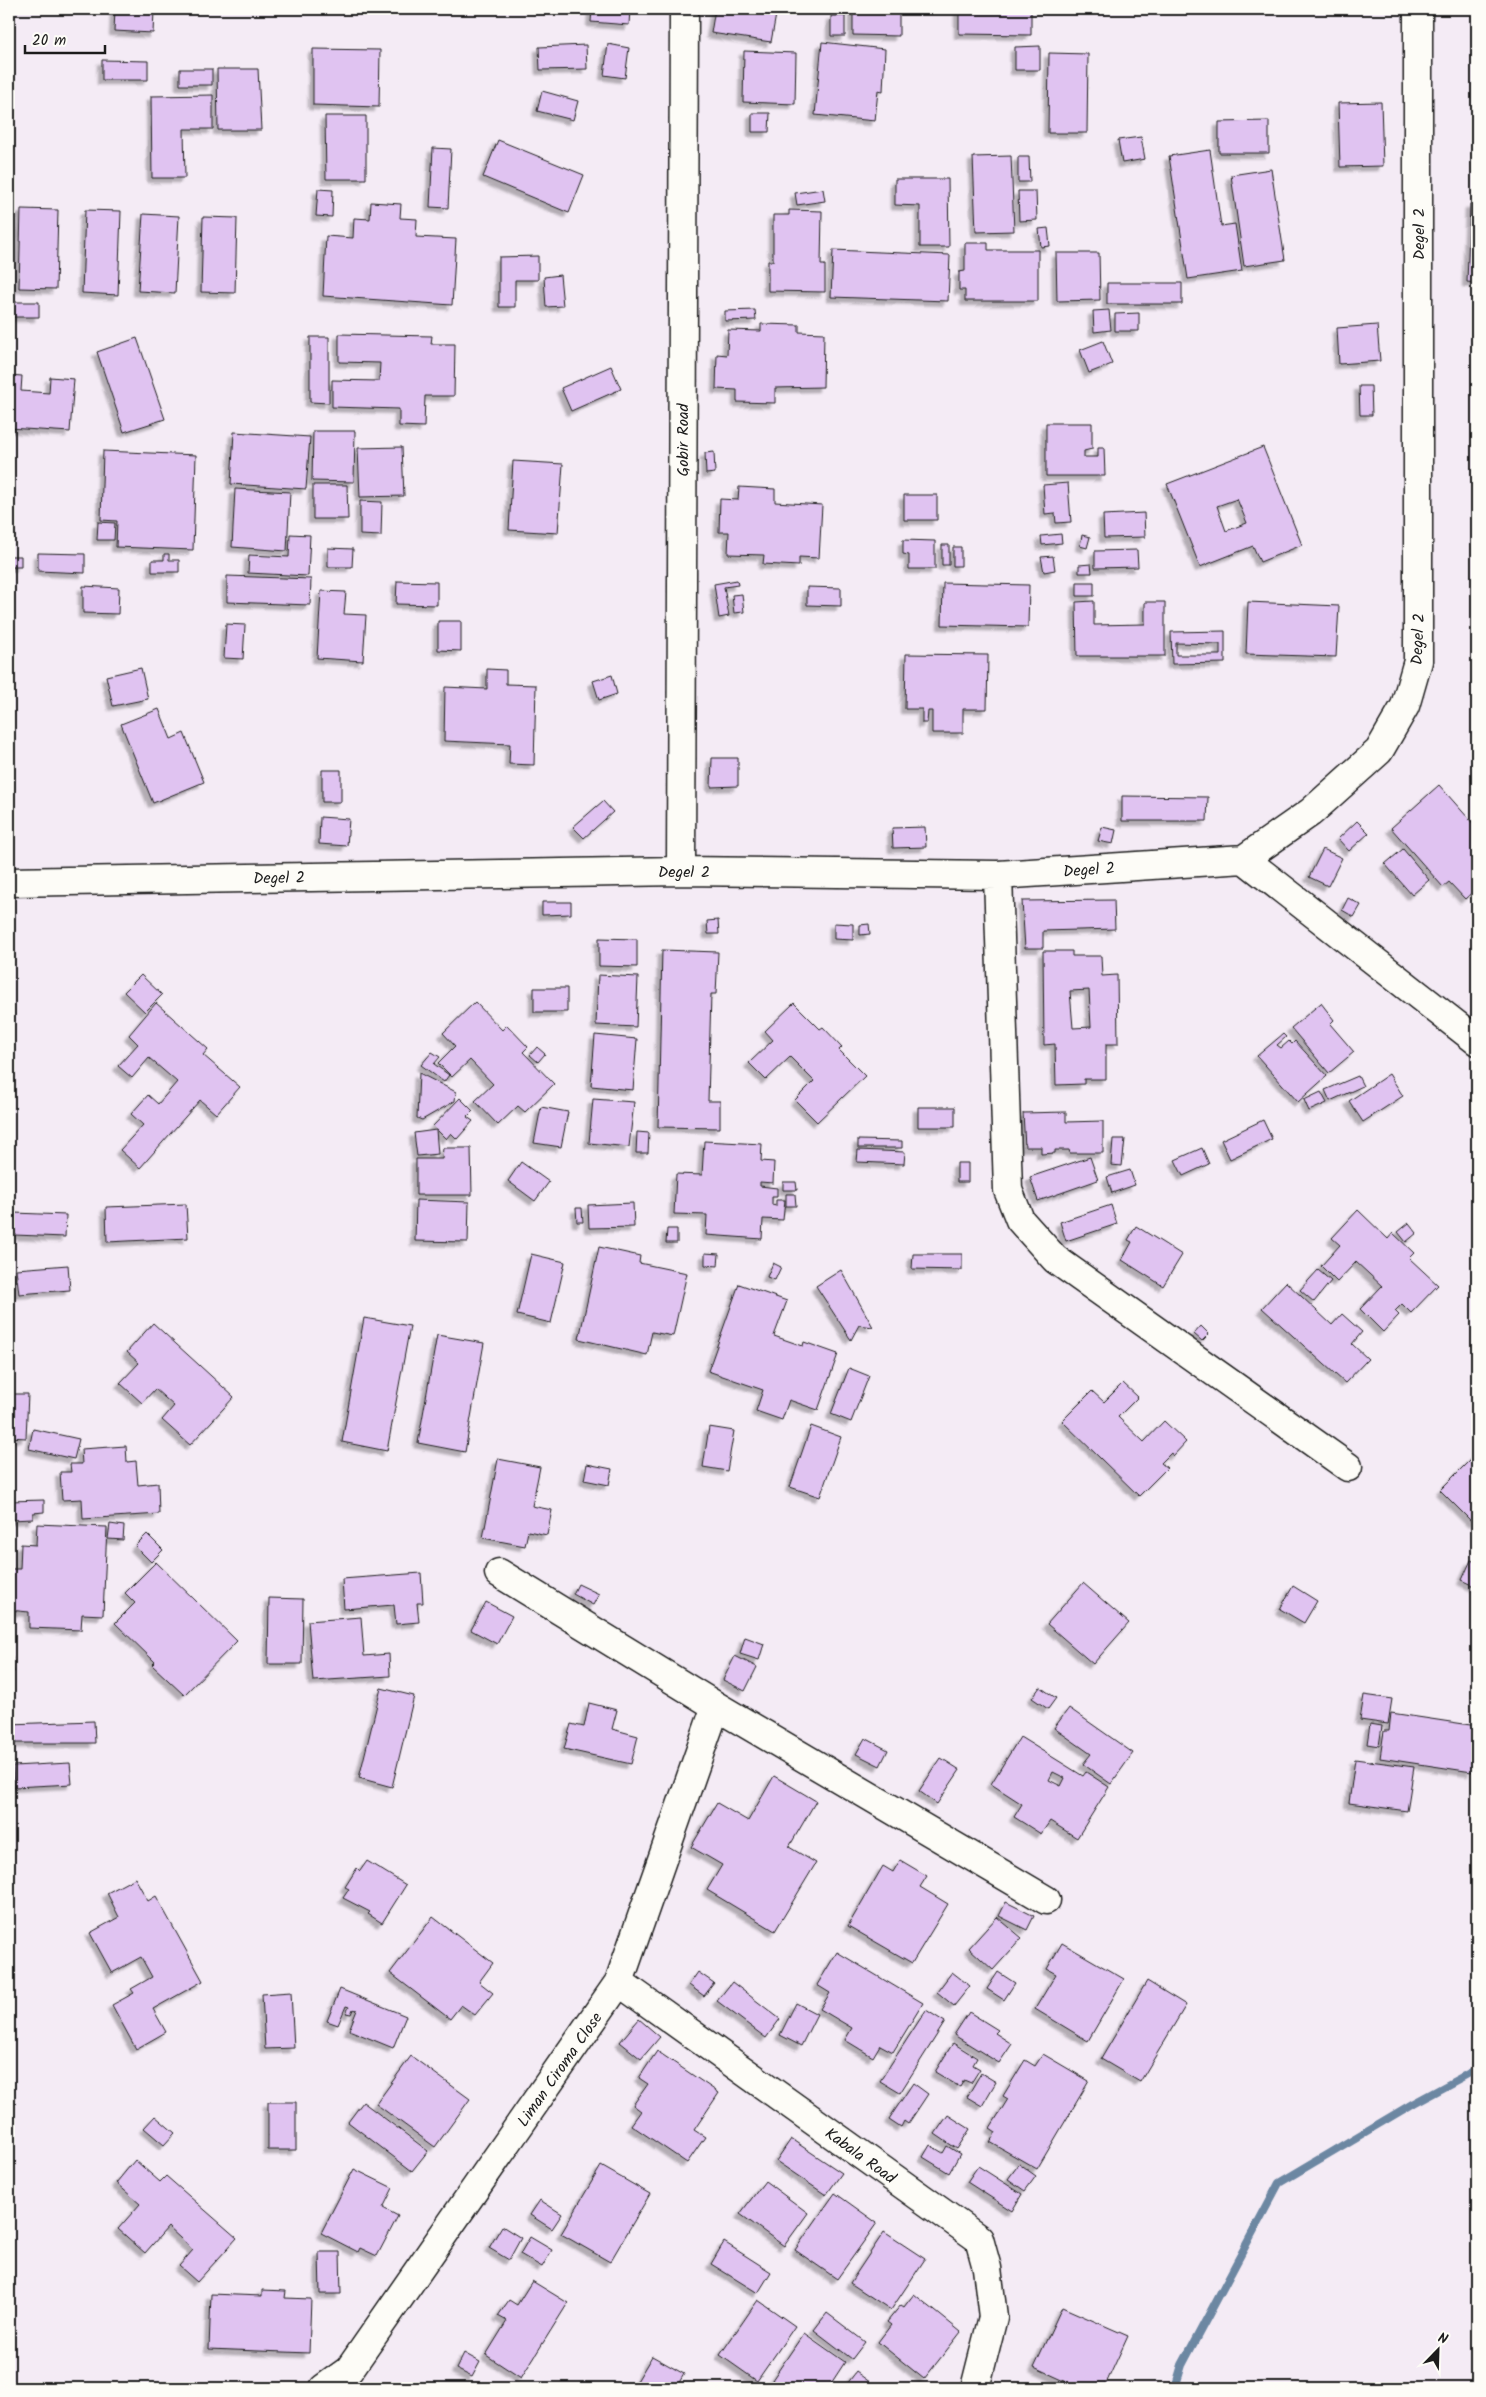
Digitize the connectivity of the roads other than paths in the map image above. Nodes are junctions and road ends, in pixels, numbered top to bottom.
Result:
1 (684, 9) edge
2 (1418, 9) edge
3 (1244, 859) junction
4 (681, 871) junction
5 (998, 874) junction
6 (9, 882) edge
7 (1477, 1041) edge
8 (1348, 1467) dead end
9 (499, 1572) dead end
10 (716, 1706) junction
11 (1046, 1900) dead end
12 (619, 1982) junction
13 (324, 2388) edge
14 (975, 2388) edge

1 - 4 street, Gobir Road
2 - 3 street, Degel 2
3 - 5 street, Degel 2
3 - 7 street
4 - 5 street, Degel 2
4 - 6 street, Degel 2
5 - 8 street
9 - 10 street
10 - 11 street
10 - 12 street, Liman Ciroma Close
12 - 13 street, Liman Ciroma Close
12 - 14 street, Kabala Road

